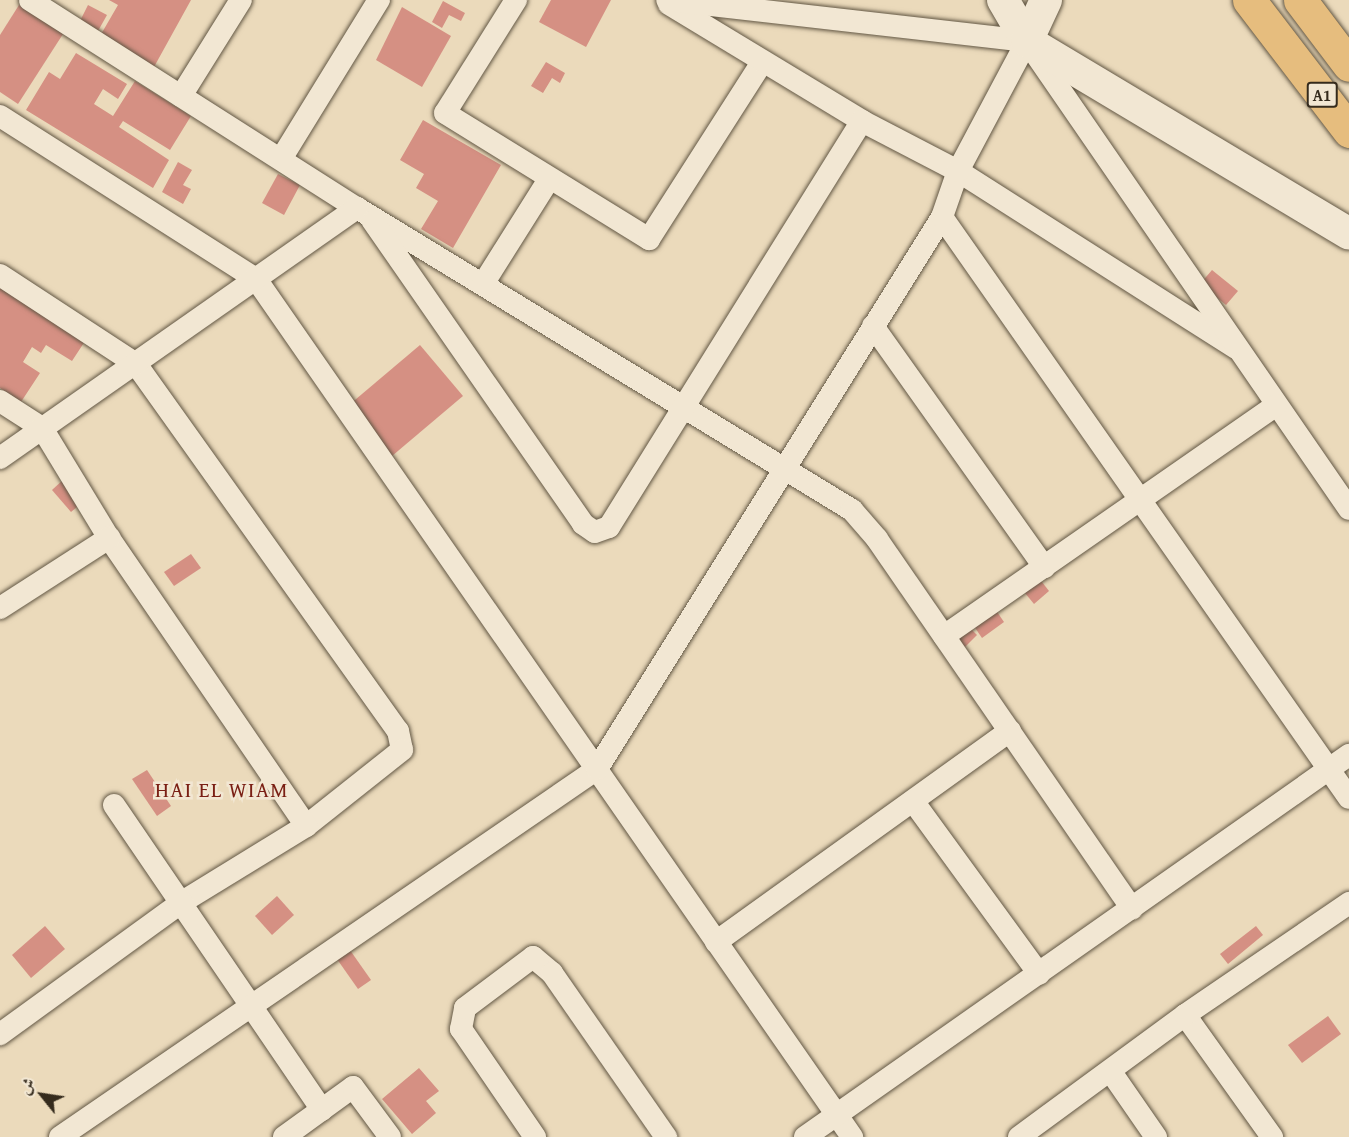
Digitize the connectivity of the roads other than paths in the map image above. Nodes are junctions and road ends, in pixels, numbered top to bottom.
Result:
1 (30, 0) edge
2 (241, 0) edge
3 (379, 0) edge
4 (516, 0) edge
5 (665, 0) edge
6 (1003, 0) edge
7 (1046, 0) edge
8 (1249, 0) edge
9 (1300, 0) edge
10 (1027, 40) junction
11 (763, 61) junction
12 (1349, 65) edge
13 (181, 96) junction
14 (0, 116) edge
15 (862, 121) junction
16 (1349, 131) edge
17 (281, 159) junction
18 (958, 171) junction
19 (549, 179) junction
20 (362, 211) junction
21 (942, 217) junction
22 (1349, 234) edge
23 (0, 275) edge
24 (256, 279) junction
25 (483, 284) junction
26 (873, 326) junction
27 (1236, 348) junction
28 (136, 364) junction
29 (0, 401) edge
30 (1276, 405) junction
31 (684, 406) junction
32 (42, 428) junction
33 (0, 458) edge
34 (785, 468) junction
35 (1140, 500) junction
36 (1349, 509) edge
37 (109, 537) junction
38 (1044, 567) junction
39 (0, 608) edge
40 (944, 636) junction
41 (1010, 731) junction
42 (1349, 754) edge
43 (597, 769) junction
44 (1328, 769) junction
45 (1349, 798) edge
46 (913, 801) junction
47 (114, 805) dead end
48 (306, 826) junction
49 (182, 902) junction
50 (1349, 903) edge
51 (1132, 908) junction
52 (716, 942) junction
53 (1039, 974) junction
54 (251, 1006) junction
55 (1185, 1015) junction
56 (0, 1034) edge
57 (1111, 1072) junction
58 (322, 1110) junction
59 (838, 1116) junction
60 (60, 1137) edge
61 (284, 1137) edge
62 (390, 1137) edge
63 (535, 1137) edge
64 (666, 1137) edge
65 (806, 1137) edge
66 (852, 1137) edge
67 (1019, 1137) edge
68 (1156, 1137) edge
69 (1272, 1137) edge

1 - 13 street
2 - 13 street
3 - 17 street
4 - 19 street
5 - 10 street
5 - 11 street
6 - 10 street
7 - 10 street
8 - 16 highway, A1
9 - 12 highway, A1
10 - 18 street
10 - 22 street
10 - 27 street
11 - 15 street
11 - 19 street
13 - 17 street
14 - 24 street
15 - 18 street
15 - 31 street
17 - 20 street
18 - 21 street
18 - 27 street
19 - 25 street
20 - 24 street
20 - 25 street
20 - 31 street
21 - 26 street
21 - 35 street
23 - 28 street
24 - 28 street
24 - 43 street
25 - 31 street
26 - 34 street
26 - 38 street
27 - 30 street
28 - 32 street
28 - 48 street
29 - 32 street
30 - 35 street
30 - 36 street
31 - 34 street
32 - 33 street
32 - 37 street
34 - 40 street
34 - 43 street
35 - 38 street
35 - 44 street
37 - 39 street
37 - 48 street
38 - 40 street
40 - 41 street
41 - 46 street
41 - 51 street
42 - 44 street
43 - 52 street
43 - 54 street
44 - 45 street
44 - 51 street
46 - 52 street
46 - 53 street
47 - 49 street
48 - 49 street
49 - 54 street
49 - 56 street
50 - 55 street
51 - 53 street
52 - 59 street
53 - 59 street
54 - 58 street
54 - 60 street
55 - 57 street
55 - 69 street
57 - 67 street
57 - 68 street
58 - 61 street
58 - 62 street
59 - 65 street
59 - 66 street
63 - 64 street

